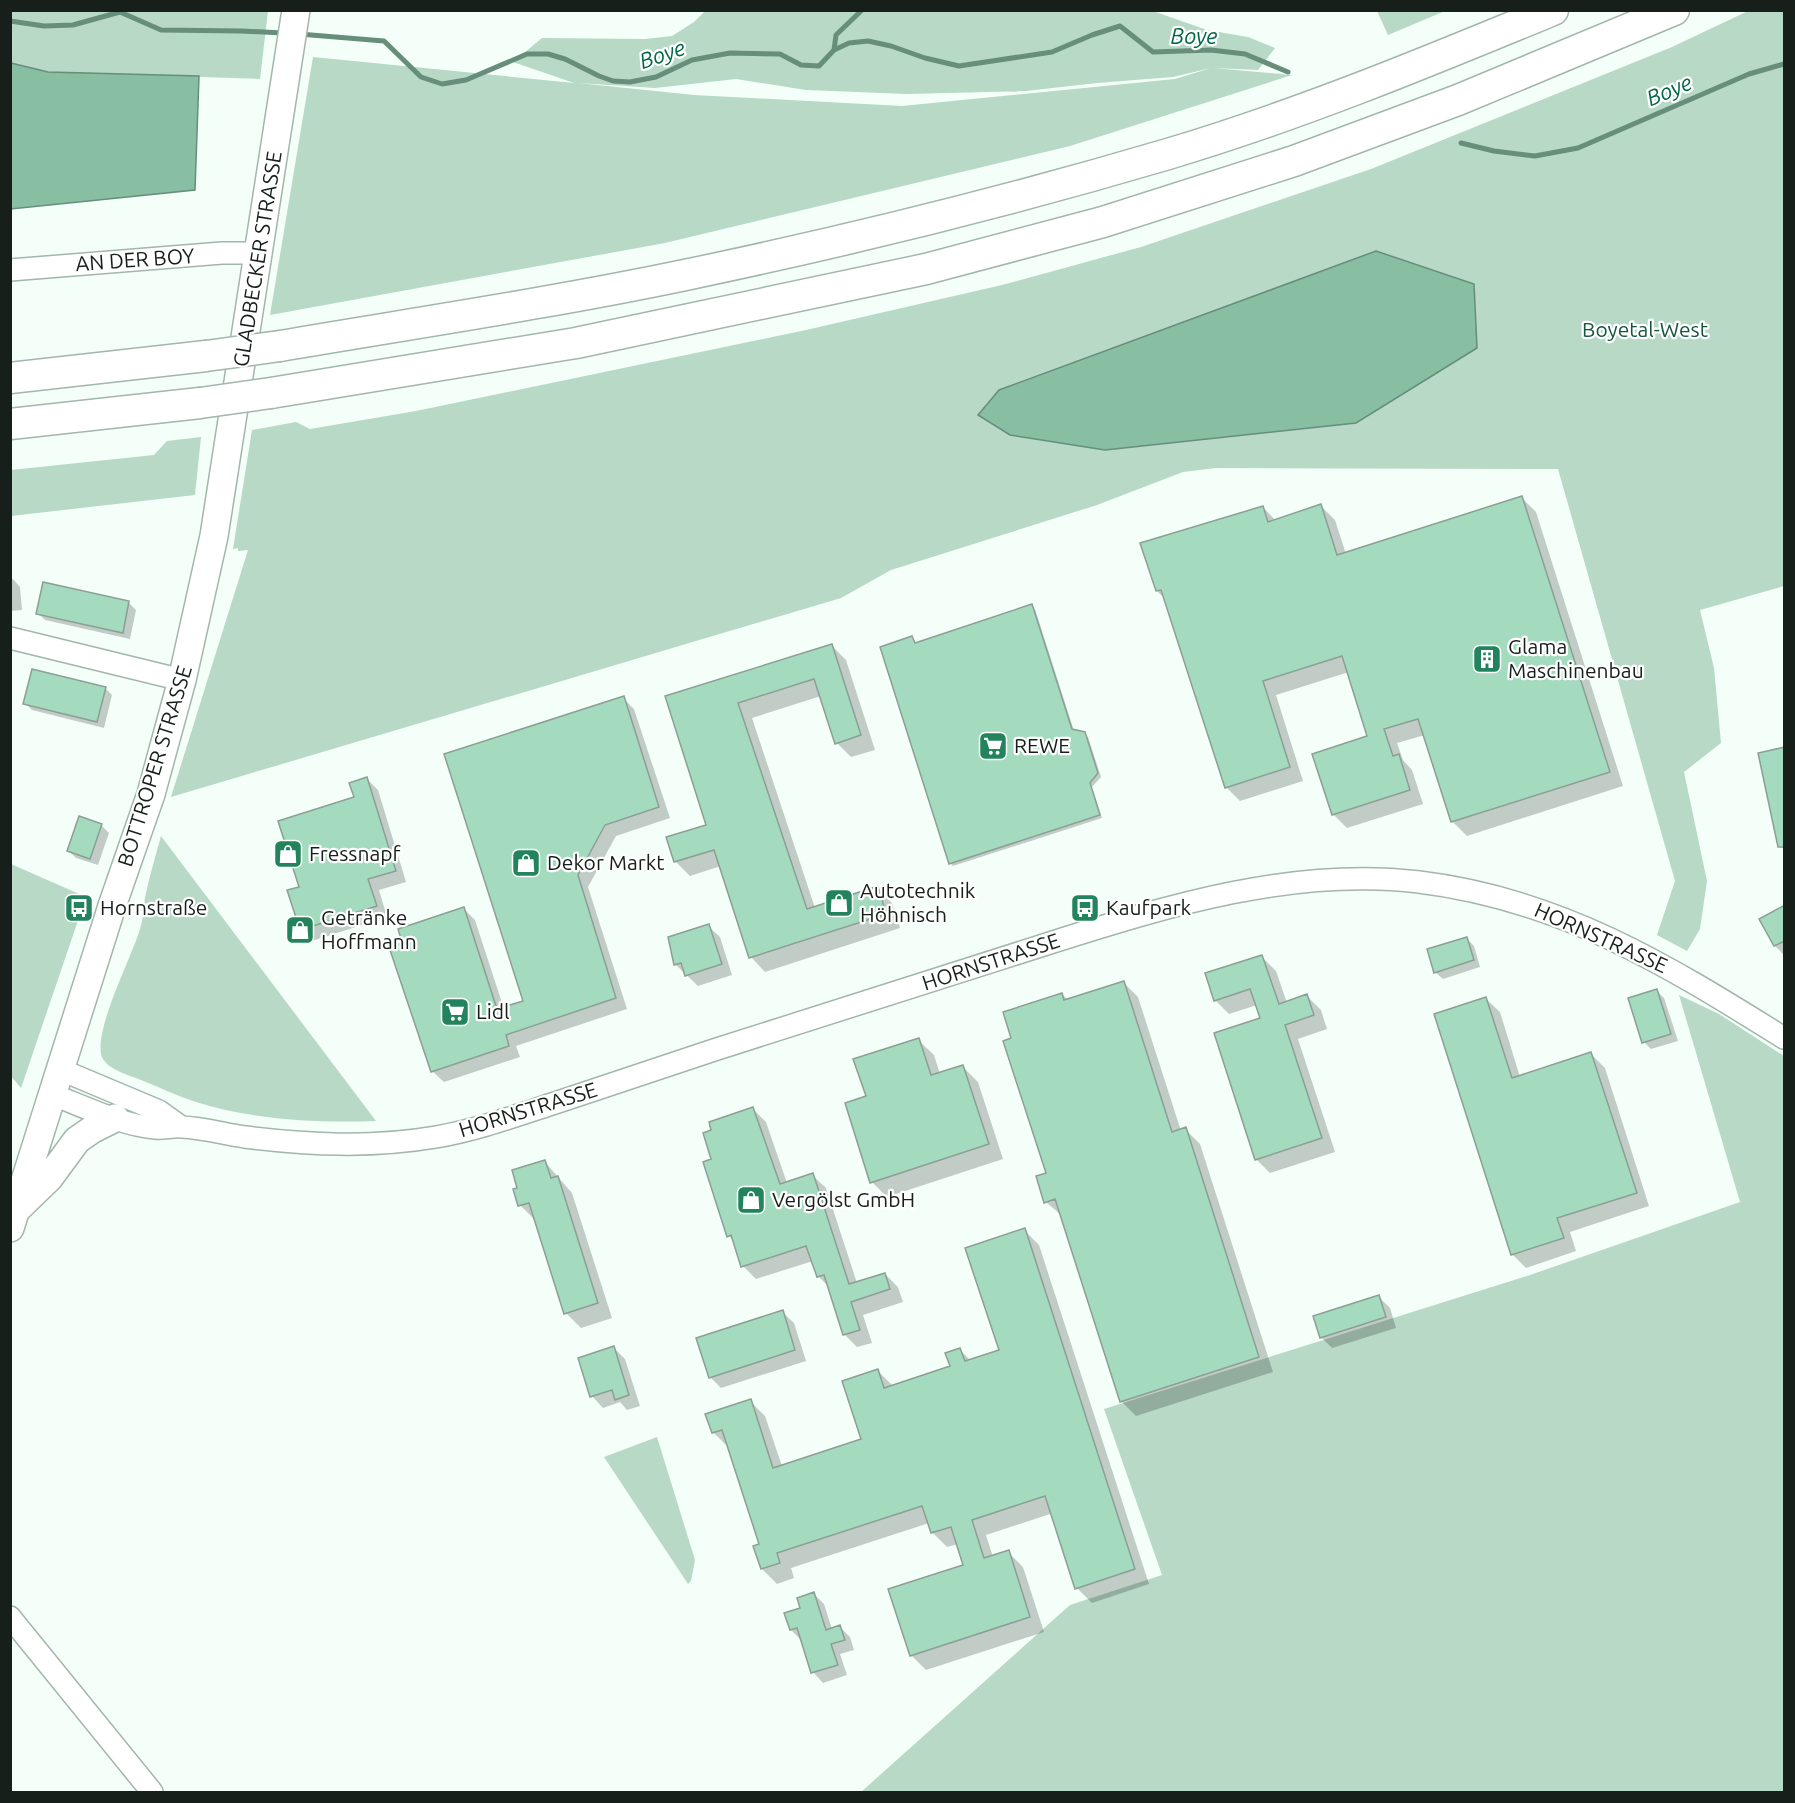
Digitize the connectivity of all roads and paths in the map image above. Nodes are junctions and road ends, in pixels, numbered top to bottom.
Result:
1 (1553, 10) edge
2 (1674, 10) edge
3 (294, 26) edge
4 (259, 253) junction
5 (10, 270) edge
6 (10, 378) edge
7 (10, 424) edge
8 (219, 507) joint
9 (10, 638) edge
10 (182, 680) junction
11 (1785, 1038) edge
12 (55, 1082) junction
13 (115, 1118) junction
14 (180, 1126) junction
15 (14, 1219) edge
16 (10, 1617) edge
17 (152, 1792) edge

1 - 6 highway, bridge
2 - 7 highway, bridge
3 - 4 main road, GLADBECKER STRASSE
4 - 5 street, AN DER BOY
4 - 8 main road, GLADBECKER STRASSE
8 - 10 main road, BOTTROPER STRASSE
9 - 10 street
10 - 12 main road, BOTTROPER STRASSE
11 - 14 street, HORNSTRASSE
12 - 13 street, HORNSTRASSE
12 - 14 street, HORNSTRASSE
12 - 15 main road, BOTTROPER STRASSE
13 - 14 street, HORNSTRASSE
13 - 15 main road
16 - 17 street

